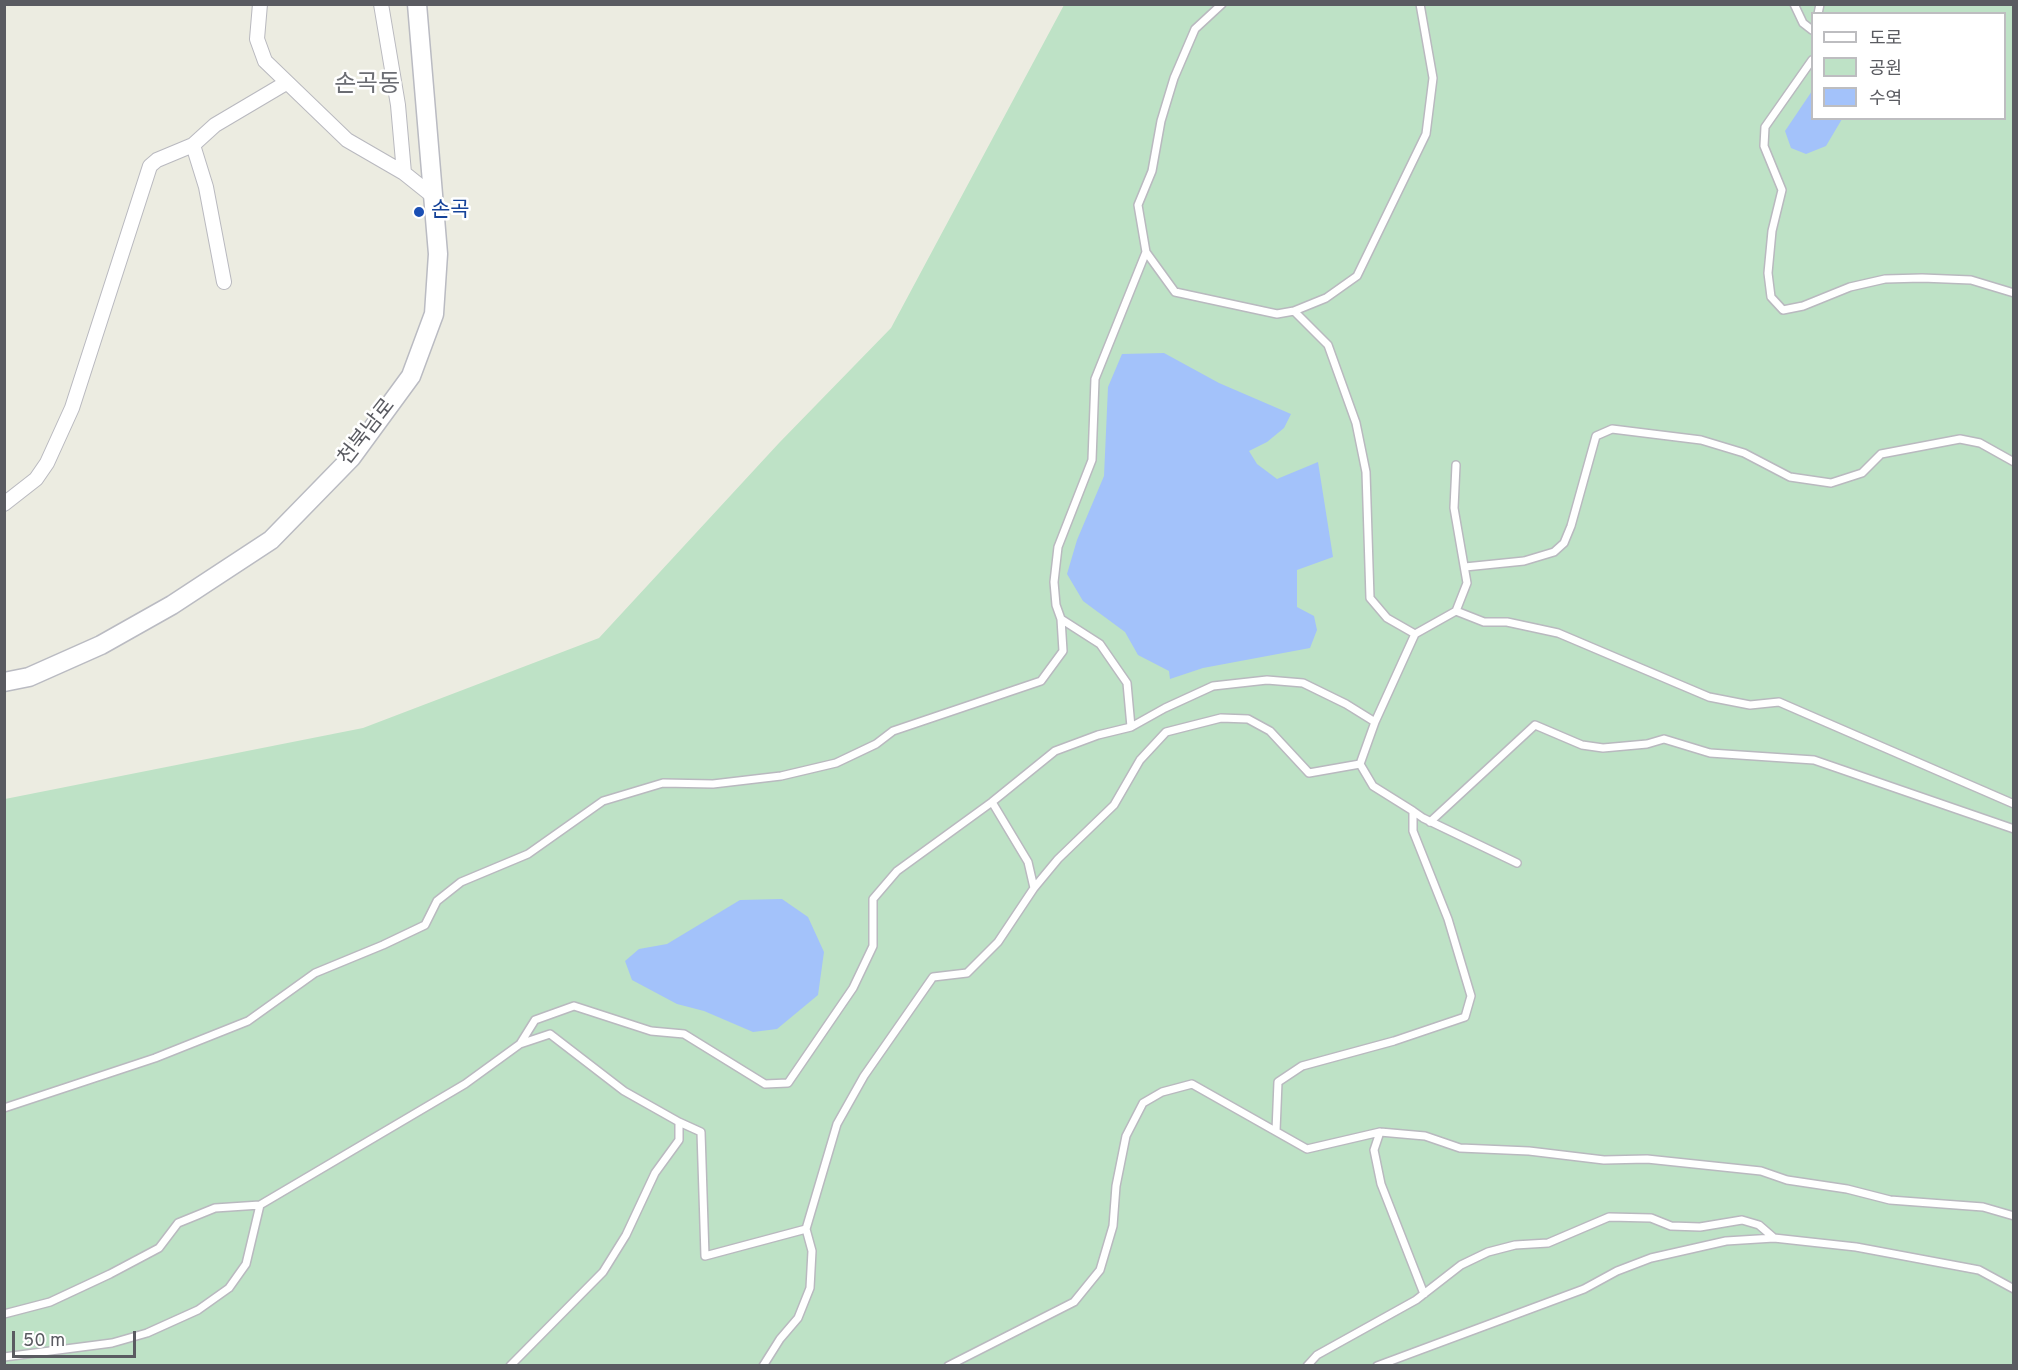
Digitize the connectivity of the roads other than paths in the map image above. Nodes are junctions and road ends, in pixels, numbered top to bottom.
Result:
1 (260, 4) edge
2 (381, 4) edge
3 (417, 4) edge
4 (1222, 4) edge
5 (1420, 4) edge
6 (1794, 4) edge
7 (1811, 29) edge
8 (1811, 61) edge
9 (286, 83) junction
10 (193, 145) junction
11 (404, 173) junction
12 (434, 197) junction
13 (1146, 252) junction
14 (224, 282) dead end
15 (2013, 293) edge
16 (1294, 311) junction
17 (2013, 462) edge
18 (1456, 465) dead end
19 (4, 504) edge
20 (1464, 567) junction
21 (1455, 611) junction
22 (1062, 619) junction
23 (1416, 634) junction
24 (4, 682) edge
25 (1375, 722) junction
26 (1131, 728) junction
27 (1360, 764) junction
28 (992, 802) junction
29 (2013, 804) edge
30 (1413, 811) junction
31 (1430, 822) junction
32 (2013, 829) edge
33 (1517, 863) dead end
34 (1034, 888) junction
35 (520, 1044) junction
36 (4, 1108) edge
37 (679, 1122) junction
38 (1276, 1131) junction
39 (1380, 1132) junction
40 (260, 1205) junction
41 (2013, 1216) edge
42 (806, 1229) junction
43 (1774, 1238) junction
44 (2013, 1289) edge
45 (1424, 1294) junction
46 (4, 1314) edge
47 (4, 1357) edge
48 (510, 1365) edge
49 (763, 1365) edge
50 (948, 1365) edge
51 (1307, 1365) edge
52 (1377, 1365) edge

1 - 9 street
2 - 11 street
3 - 12 main road, 천북남로
4 - 13 lane
5 - 16 lane
6 - 7 lane
8 - 15 lane
9 - 10 street
9 - 11 street
10 - 14 street
10 - 19 street
11 - 12 street
12 - 24 main road, 천북남로
13 - 16 lane
13 - 22 lane
16 - 23 lane
17 - 20 lane
18 - 20 lane
20 - 21 lane
21 - 23 lane
21 - 29 lane
22 - 26 lane
22 - 36 lane
23 - 25 lane
25 - 26 lane
25 - 27 lane
26 - 28 lane
27 - 30 lane
27 - 34 lane
28 - 34 lane
28 - 35 lane
30 - 31 lane
30 - 38 lane
31 - 32 lane
31 - 33 lane
34 - 42 lane
35 - 37 lane
35 - 40 lane
37 - 42 lane
37 - 48 lane
38 - 39 lane
38 - 50 lane
39 - 41 lane
39 - 45 lane
40 - 46 lane
40 - 47 lane
42 - 49 lane
43 - 44 lane
43 - 45 lane
43 - 52 lane
45 - 51 lane

